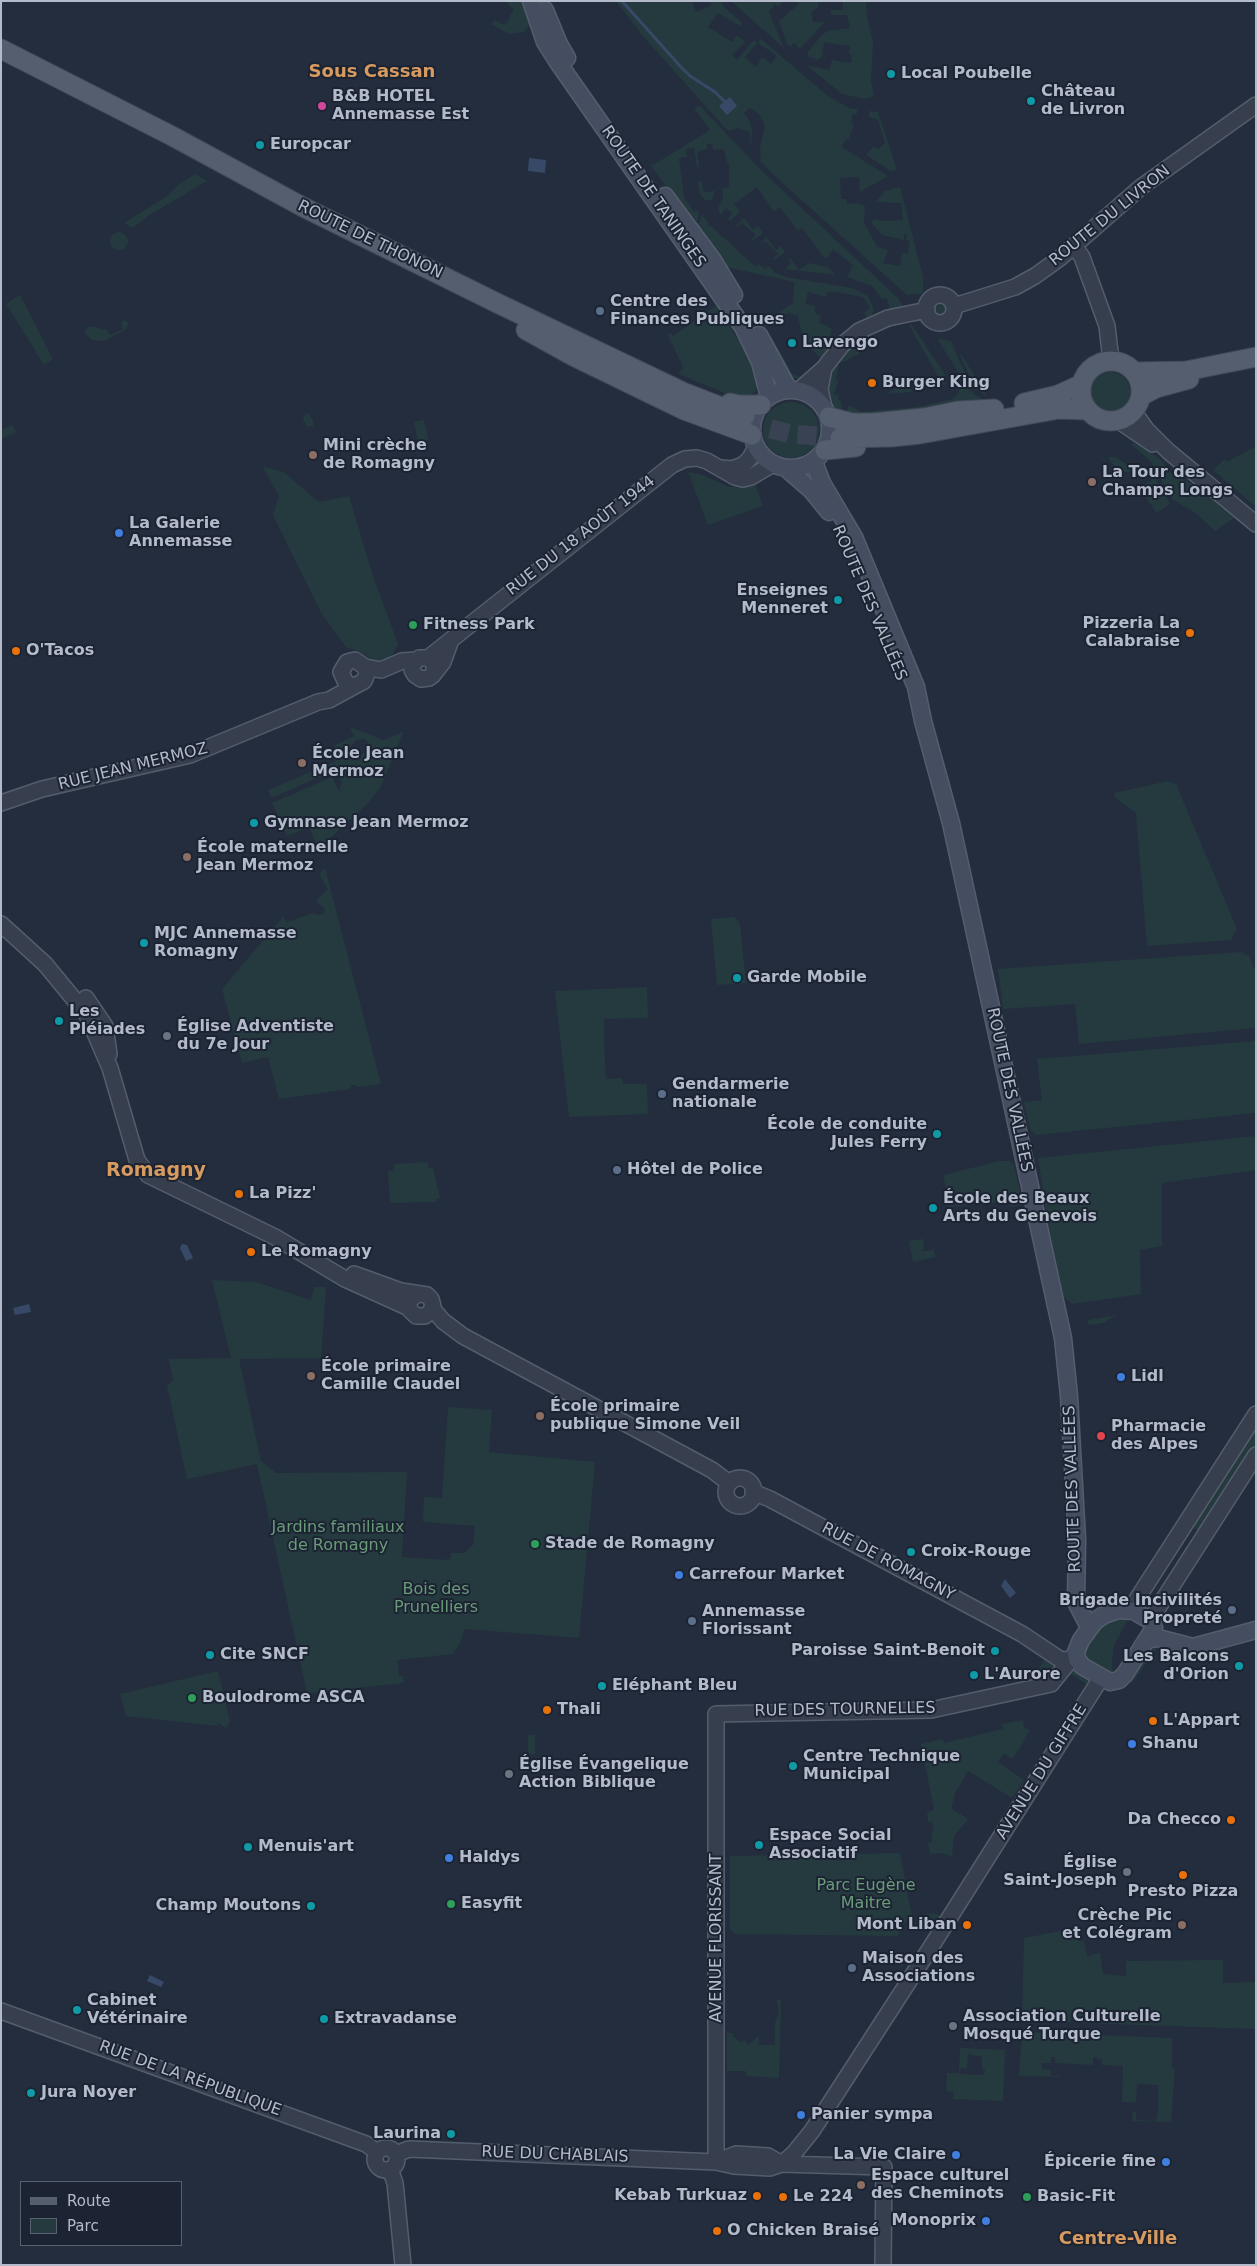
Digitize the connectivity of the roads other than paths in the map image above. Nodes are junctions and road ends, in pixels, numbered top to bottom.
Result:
1 (531, 1) edge
2 (541, 1) edge
3 (1, 49) edge
4 (1, 60) edge
5 (1256, 105) edge
6 (209, 162) junction
7 (657, 203) junction
8 (688, 227) junction
9 (1074, 246) junction
10 (1256, 357) edge
11 (1111, 361) junction
12 (1256, 364) edge
13 (824, 368) junction
14 (1135, 372) junction
15 (1082, 384) junction
16 (794, 390) junction
17 (1028, 408) junction
18 (1087, 410) junction
19 (1131, 410) junction
20 (997, 415) junction
21 (754, 420) junction
22 (829, 434) junction
23 (780, 467) junction
24 (721, 468) junction
25 (1256, 524) edge
26 (451, 640) junction
27 (419, 664) junction
28 (434, 673) junction
29 (923, 721) junction
30 (1, 803) edge
31 (1, 924) edge
32 (311, 1257) junction
33 (417, 1294) junction
34 (409, 1308) junction
35 (427, 1313) junction
36 (1256, 1414) edge
37 (1256, 1454) edge
38 (729, 1483) junction
39 (754, 1492) junction
40 (1130, 1610) junction
41 (1095, 1622) junction
42 (1152, 1629) junction
43 (1256, 1630) edge
44 (1075, 1656) junction
45 (1101, 1678) junction
46 (716, 1714) joint
47 (1, 2011) edge
48 (378, 2152) junction
49 (396, 2154) junction
50 (716, 2162) junction
51 (782, 2164) junction
52 (390, 2169) junction
53 (403, 2265) edge
54 (883, 2265) edge

1 - 7 main road, ROUTE DE TANINGES
2 - 8 main road, ROUTE DE TANINGES
3 - 6 main road, ROUTE DE THONON
4 - 6 main road, ROUTE DE THONON
5 - 9 street, ROUTE DU LIVRON
6 - 21 main road, ROUTE DE THONON
6 - 21 main road, ROUTE DE THONON
7 - 8 main road
7 - 21 main road, ROUTE DE TANINGES
8 - 16 main road, ROUTE DE TANINGES
9 - 11 street
9 - 13 street, ROUTE DU LIVRON
10 - 14 main road
11 - 14 main road
11 - 15 main road
12 - 19 main road
13 - 16 street
13 - 22 street
14 - 19 main road
15 - 17 main road
15 - 18 main road
16 - 21 main road
16 - 22 main road
17 - 18 main road
17 - 20 main road
18 - 19 main road
19 - 25 street
20 - 22 main road
20 - 22 main road
21 - 23 main road
21 - 24 street
22 - 23 main road
22 - 29 main road, ROUTE DES VALLÉES
23 - 24 street, RUE DU 18 AOÛT 1944
23 - 29 main road, ROUTE DES VALLÉES
24 - 26 street, RUE DU 18 AOÛT 1944
26 - 27 street, RUE DU 18 AOÛT 1944
26 - 28 street
27 - 28 street
27 - 28 street, RUE JEAN MERMOZ
27 - 30 street, RUE JEAN MERMOZ
29 - 41 main road, ROUTE DES VALLÉES
31 - 32 street
32 - 33 street
32 - 34 street
33 - 34 street
33 - 35 street
34 - 35 street
35 - 38 street
36 - 40 street
37 - 42 street
38 - 39 street
38 - 39 street
39 - 44 street, RUE DE ROMAGNY
40 - 41 main road
40 - 42 main road
41 - 44 main road
42 - 43 main road
42 - 45 main road
44 - 45 main road
44 - 46 street, RUE DES TOURNELLES
45 - 51 street, AVENUE DU GIFFRE
46 - 50 street, AVENUE FLORISSANT
47 - 48 street, RUE DE LA RÉPUBLIQUE
48 - 49 street
48 - 52 street
49 - 50 street, RUE DU CHABLAIS
49 - 52 street
50 - 51 street, RUE DU CHABLAIS
51 - 54 street, RUE DU CHABLAIS
52 - 53 street

